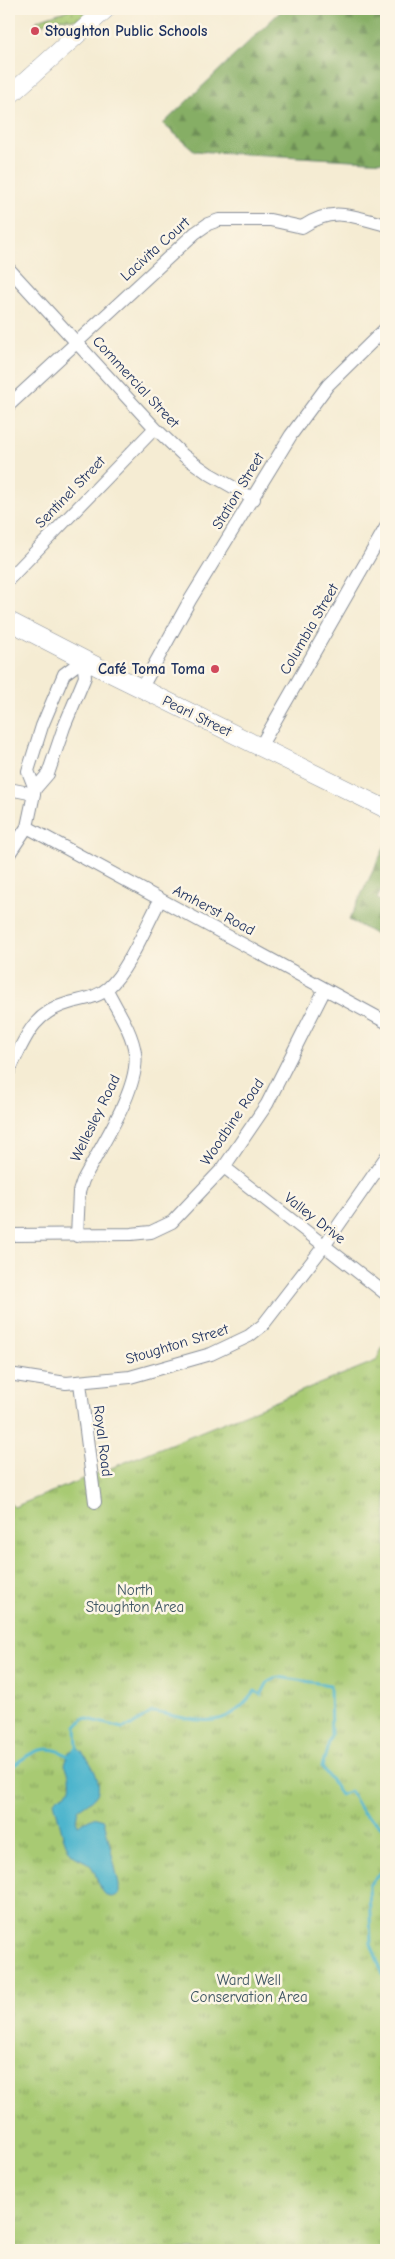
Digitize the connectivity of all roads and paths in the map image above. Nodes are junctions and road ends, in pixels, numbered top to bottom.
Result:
1 (106, 9) edge
2 (9, 96) edge
3 (386, 225) edge
4 (9, 269) edge
5 (386, 328) edge
6 (78, 343) junction
7 (9, 405) edge
8 (155, 428) junction
9 (254, 498) junction
10 (386, 527) edge
11 (9, 579) edge
12 (9, 621) edge
13 (83, 660) junction
14 (140, 688) junction
15 (260, 747) junction
16 (9, 789) edge
17 (35, 791) junction
18 (386, 809) edge
19 (26, 828) junction
20 (9, 854) edge
21 (160, 900) junction
22 (326, 989) junction
23 (107, 990) junction
24 (386, 1022) edge
25 (9, 1071) edge
26 (386, 1158) edge
27 (224, 1167) junction
28 (9, 1235) edge
29 (77, 1236) junction
30 (324, 1246) junction
31 (386, 1294) edge
32 (9, 1374) edge
33 (80, 1383) junction
34 (95, 1502) dead end

1 - 2 main road
3 - 6 street, Lacivita Court
4 - 6 street, Commercial Street
5 - 9 street, Station Street
6 - 7 street, Lacivita Court
6 - 8 street, Commercial Street
8 - 9 street, Commercial Street
8 - 11 street, Sentinel Street
9 - 14 street, Station Street
10 - 15 street, Columbia Street
12 - 13 main road, Pearl Street
13 - 14 main road, Pearl Street
13 - 17 street
13 - 17 street
14 - 15 main road, Pearl Street
15 - 18 main road, Pearl Street
16 - 17 street
17 - 19 street
19 - 20 street
19 - 21 street, Amherst Road
21 - 22 street, Amherst Road
21 - 23 street
22 - 24 street, Amherst Road
22 - 27 street, Woodbine Road
23 - 25 street
23 - 29 street, Wellesley Road
26 - 30 street, Stoughton Street
27 - 29 street, Woodbine Road
27 - 30 street, Valley Drive
28 - 29 street, Woodbine Road
30 - 31 street, Valley Drive
30 - 33 street, Stoughton Street
32 - 33 street, Stoughton Street
33 - 34 street, Royal Road

